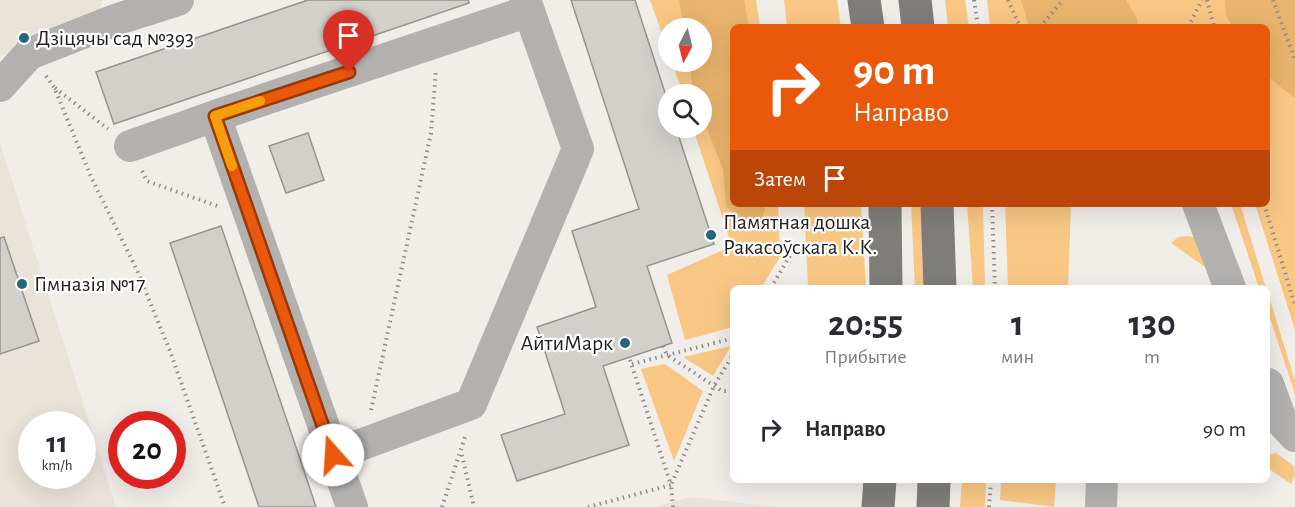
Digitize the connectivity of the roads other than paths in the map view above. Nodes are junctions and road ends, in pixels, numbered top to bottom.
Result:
1 (178, 0) edge
2 (864, 0) edge
3 (915, 0) edge
4 (527, 6) edge
5 (115, 10) edge
6 (868, 24) edge
7 (918, 24) edge
8 (0, 86) edge
9 (215, 116) junction
10 (130, 146) dead end
11 (885, 207) edge
12 (937, 207) edge
13 (1199, 207) edge
14 (886, 285) edge
15 (940, 285) edge
16 (1229, 285) edge
17 (1270, 389) edge
18 (1295, 436) edge
19 (333, 455) junction
20 (880, 483) edge
21 (934, 483) edge
22 (1102, 483) edge
23 (352, 507) edge
24 (878, 507) edge
25 (933, 507) edge
26 (1101, 507) edge

1 - 5 lane
2 - 6 main road
3 - 7 main road
4 - 9 lane
4 - 19 lane
5 - 8 lane
9 - 10 lane
9 - 19 lane
11 - 14 main road
12 - 15 main road
13 - 16 lane
17 - 18 lane
19 - 23 lane
20 - 24 main road
21 - 25 main road
22 - 26 lane

